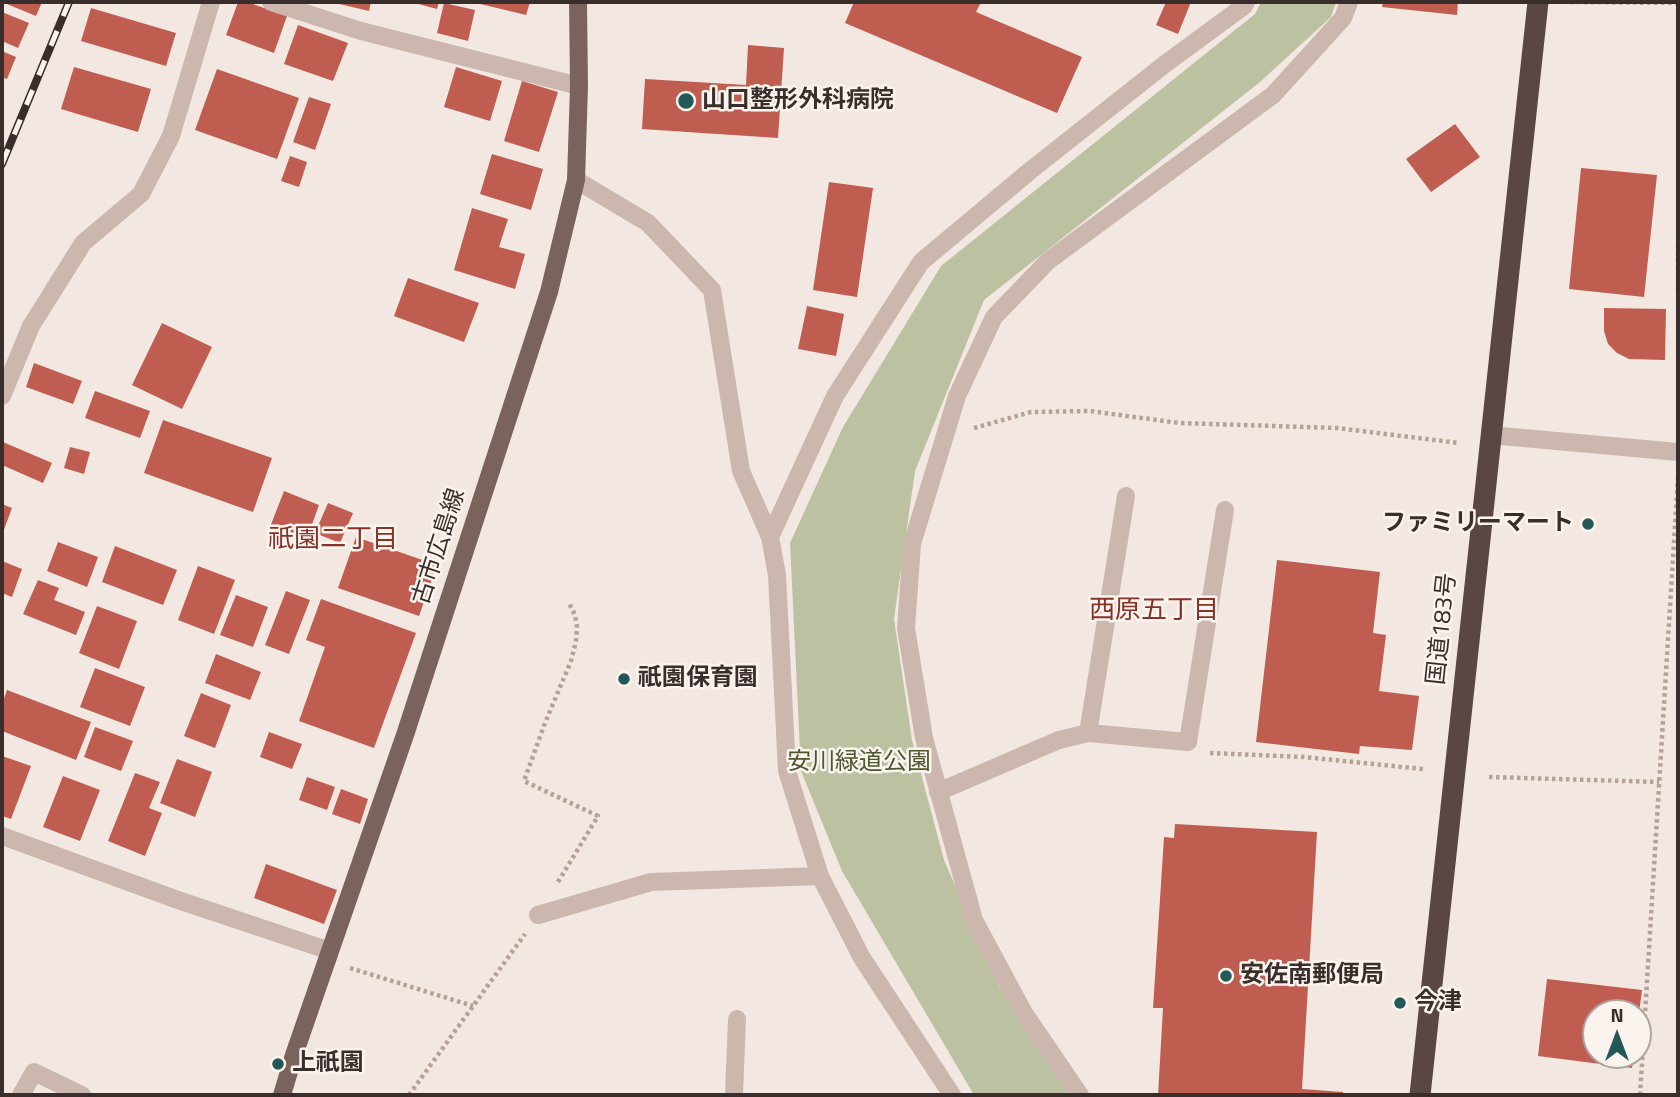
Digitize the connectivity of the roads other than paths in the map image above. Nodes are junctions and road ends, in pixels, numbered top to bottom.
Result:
1 (211, 2) edge
2 (271, 2) edge
3 (579, 2) edge
4 (1246, 2) edge
5 (1349, 2) edge
6 (1538, 2) edge
7 (579, 86) junction
8 (576, 180) junction
9 (2, 396) edge
10 (1490, 435) junction
11 (1678, 452) edge
12 (1126, 496) dead end
13 (1225, 510) dead end
14 (770, 537) junction
15 (1088, 733) junction
16 (938, 792) junction
17 (2, 836) edge
18 (820, 876) junction
19 (538, 915) road end
20 (328, 956) junction
21 (737, 1019) dead end
22 (21, 1095) edge
23 (82, 1095) edge
24 (282, 1095) edge
25 (734, 1095) edge
26 (953, 1095) edge
27 (1080, 1095) edge
28 (1420, 1095) edge

1 - 9 street
2 - 7 street
3 - 7 main road, 古市広島線
4 - 14 street
5 - 16 street
6 - 10 highway, 国道183号
7 - 8 main road, 古市広島線
8 - 14 street
8 - 20 main road, 古市広島線
10 - 11 street
10 - 28 highway, 国道183号
12 - 15 street
13 - 15 street
14 - 18 street
15 - 16 street
16 - 27 street
17 - 20 street
18 - 19 street
18 - 26 street
20 - 24 main road, 古市広島線
21 - 25 street
22 - 23 street

